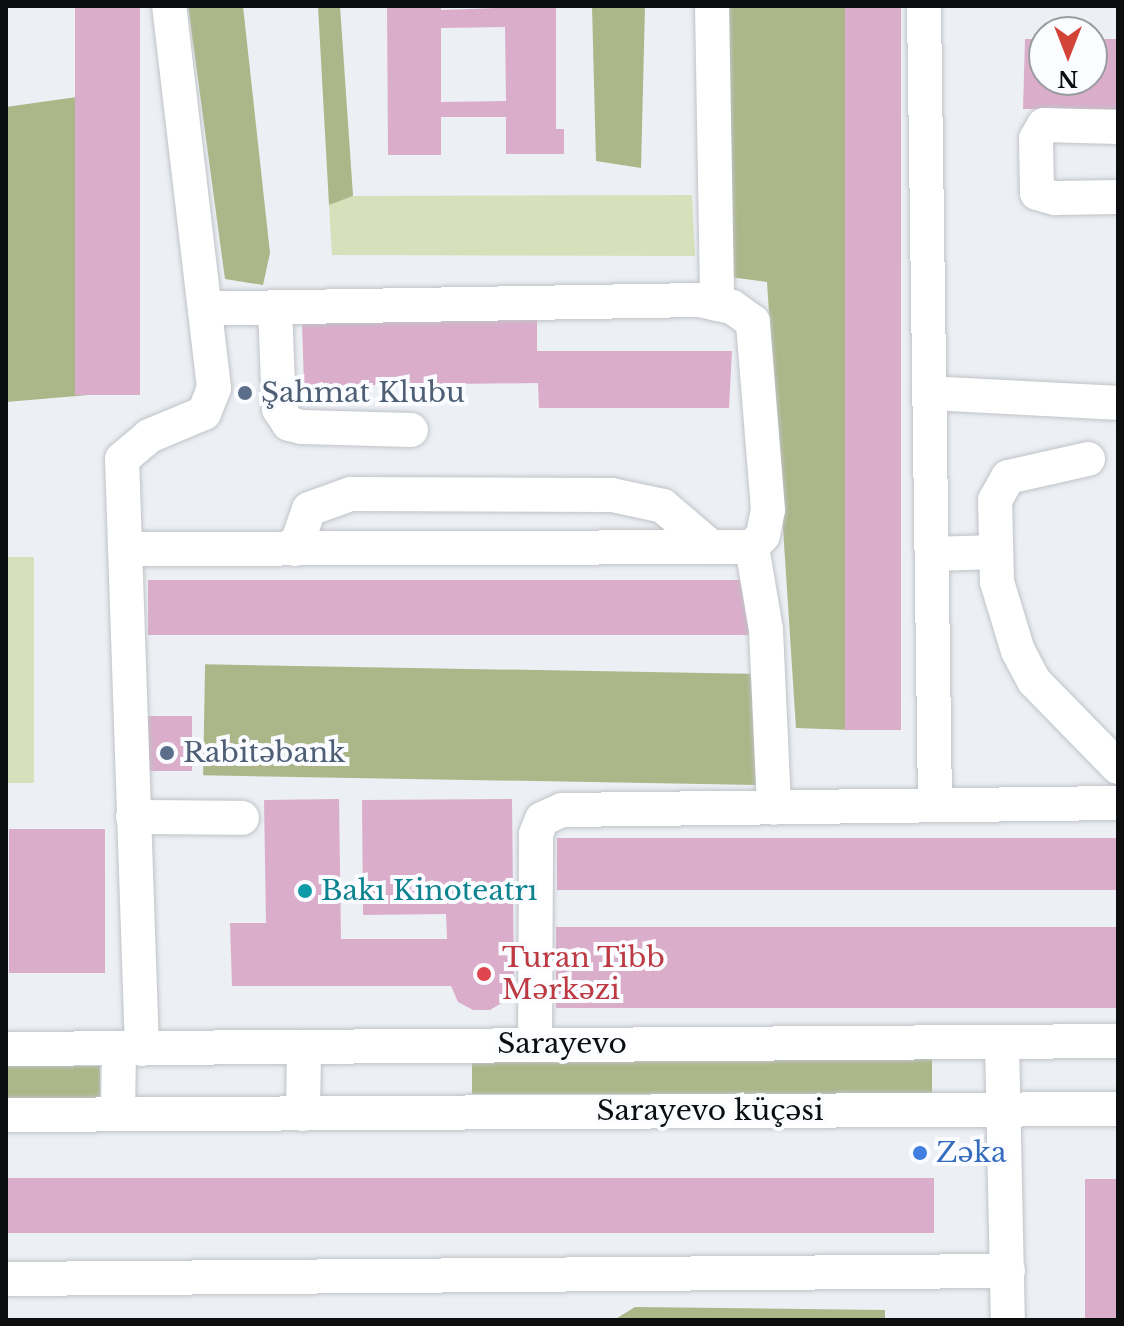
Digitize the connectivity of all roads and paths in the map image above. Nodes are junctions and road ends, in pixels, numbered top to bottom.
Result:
1 (169, 6) edge
2 (712, 6) edge
3 (924, 6) edge
4 (1118, 127) edge
5 (1118, 197) edge
6 (717, 304) junction
7 (275, 307) junction
8 (205, 309) junction
9 (929, 393) junction
10 (1118, 403) edge
11 (411, 430) dead end
12 (1088, 459) dead end
13 (711, 547) junction
14 (752, 547) junction
15 (125, 549) junction
16 (295, 549) junction
17 (996, 552) junction
18 (932, 554) junction
19 (1118, 767) edge
20 (1118, 803) edge
21 (935, 805) junction
22 (774, 808) junction
23 (133, 817) junction
24 (242, 818) dead end
25 (1118, 1041) edge
26 (1002, 1042) junction
27 (535, 1044) junction
28 (304, 1047) junction
29 (6, 1049) edge
30 (131, 1049) junction
31 (1005, 1109) junction
32 (1118, 1109) edge
33 (118, 1114) junction
34 (303, 1114) junction
35 (6, 1115) edge
36 (1008, 1271) junction
37 (6, 1279) edge
38 (1008, 1320) edge

1 - 8 street
2 - 6 street
3 - 9 street
4 - 5 street
6 - 7 street
6 - 14 street
7 - 8 street
7 - 11 street
8 - 15 street
9 - 10 street
9 - 18 street
12 - 17 street
13 - 14 street
13 - 16 street
13 - 16 street
14 - 22 street
15 - 16 street
15 - 23 street
17 - 18 street
17 - 19 street
18 - 21 street
20 - 21 street
21 - 22 street
22 - 27 street
23 - 24 street
23 - 30 street
25 - 26 street, Sarayevo
26 - 27 street, Sarayevo
26 - 31 street
27 - 28 street, Sarayevo
28 - 30 street, Sarayevo
28 - 34 street
29 - 30 street, Sarayevo
30 - 33 street
31 - 32 street, Sarayevo küçəsi
31 - 34 street, Sarayevo küçəsi
31 - 36 street
33 - 34 street
33 - 35 street
36 - 37 street
36 - 38 street

